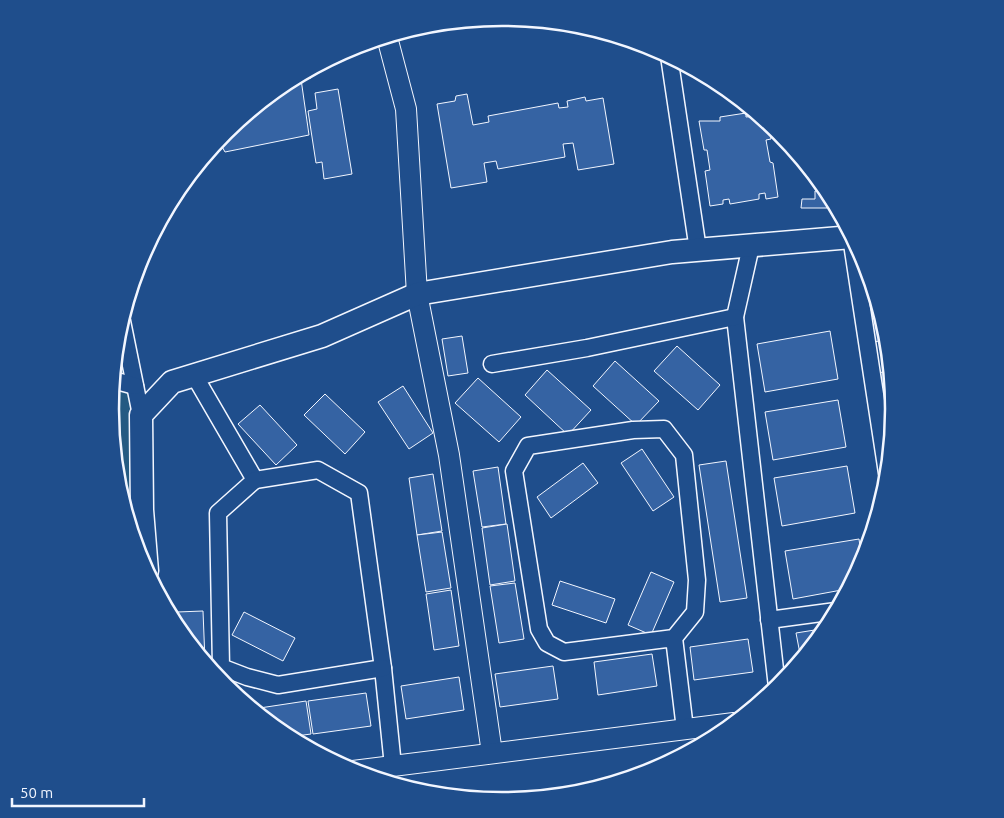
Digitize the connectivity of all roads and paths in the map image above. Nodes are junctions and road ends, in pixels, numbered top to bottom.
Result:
1 (389, 44) edge
2 (670, 66) edge
3 (844, 238) edge
4 (751, 246) junction
5 (698, 250) junction
6 (856, 263) edge
7 (417, 294) junction
8 (735, 317) junction
9 (126, 341) edge
10 (492, 364) dead end
11 (194, 375) junction
12 (120, 382) edge
13 (135, 386) junction
14 (141, 415) junction
15 (883, 444) edge
16 (255, 480) junction
17 (145, 546) edge
18 (826, 612) edge
19 (769, 620) junction
20 (674, 638) junction
21 (384, 668) junction
22 (776, 677) edge
23 (718, 725) edge
24 (685, 729) junction
25 (492, 753) junction
26 (393, 766) junction
27 (372, 769) edge

1 - 7 street
2 - 5 street
3 - 4 main road
4 - 5 main road
4 - 8 street
5 - 7 main road
6 - 15 street
7 - 11 main road
7 - 25 street
8 - 10 street
8 - 19 street
9 - 13 street
11 - 14 main road
11 - 16 street
12 - 13 street
13 - 14 street
14 - 17 main road
16 - 21 street
16 - 21 street
18 - 19 street
19 - 22 street
20 - 20 street
20 - 24 street
21 - 26 street
23 - 24 street
24 - 25 street
25 - 26 street
26 - 27 street

